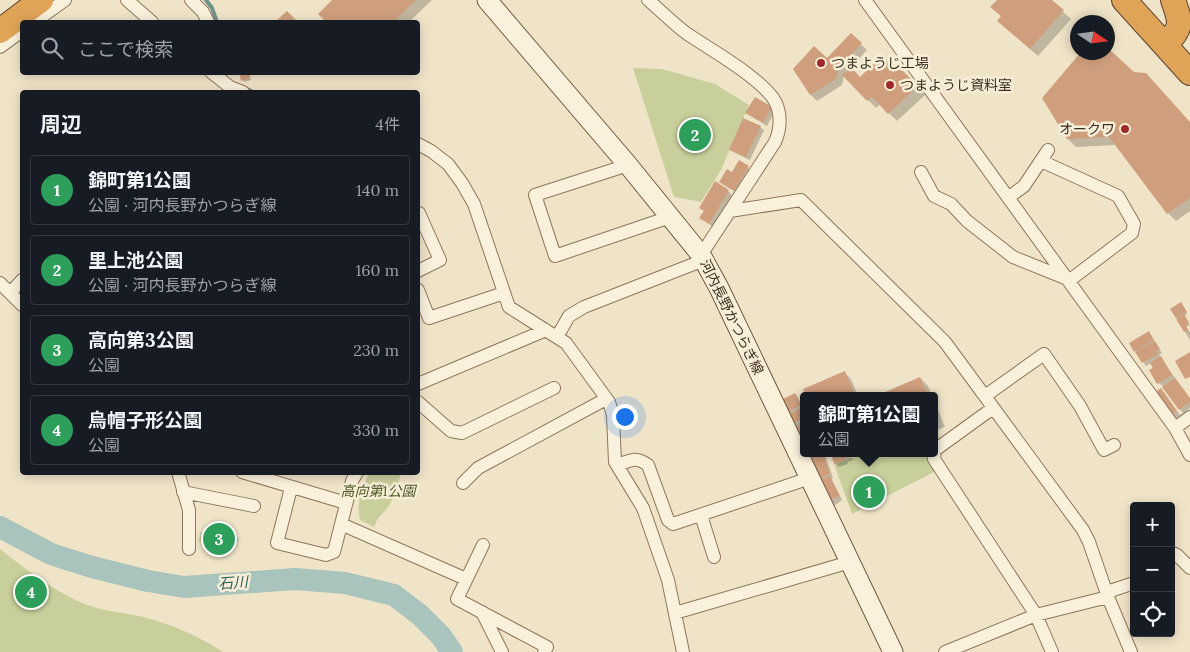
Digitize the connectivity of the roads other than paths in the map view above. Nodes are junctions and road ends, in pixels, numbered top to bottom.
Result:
1 (21, 0) edge
2 (41, 0) edge
3 (65, 0) edge
4 (127, 0) edge
5 (191, 0) edge
6 (487, 0) edge
7 (648, 0) edge
8 (865, 0) edge
9 (1124, 0) edge
10 (1145, 0) edge
11 (1173, 0) edge
12 (0, 16) edge
13 (37, 20) edge
14 (150, 20) edge
15 (207, 20) edge
16 (0, 31) edge
17 (20, 32) edge
18 (1177, 43) edge
19 (0, 47) edge
20 (1190, 73) edge
21 (215, 75) edge
22 (230, 90) edge
23 (420, 145) edge
24 (1048, 150) dead end
25 (1041, 161) junction
26 (628, 164) junction
27 (921, 172) dead end
28 (1009, 197) junction
29 (730, 211) junction
30 (420, 215) edge
31 (670, 217) junction
32 (702, 257) junction
33 (420, 270) edge
34 (1070, 280) junction
35 (20, 282) edge
36 (0, 283) edge
37 (10, 293) junction
38 (504, 293) junction
39 (420, 295) edge
40 (20, 303) edge
41 (552, 334) junction
42 (420, 383) edge
43 (554, 388) dead end
44 (985, 396) junction
45 (606, 399) junction
46 (420, 404) edge
47 (993, 408) junction
48 (1190, 417) edge
49 (1176, 428) junction
50 (1114, 445) dead end
51 (938, 448) edge
52 (800, 449) edge
53 (1190, 455) edge
54 (803, 457) edge
55 (934, 457) edge
56 (617, 465) junction
57 (179, 475) edge
58 (251, 475) edge
59 (355, 475) edge
60 (810, 478) junction
61 (463, 483) dead end
62 (291, 488) junction
63 (183, 492) junction
64 (346, 503) junction
65 (254, 506) dead end
66 (701, 515) junction
67 (341, 524) junction
68 (482, 545) dead end
69 (189, 549) dead end
70 (1175, 554) edge
71 (714, 557) dead end
72 (850, 562) junction
73 (1190, 568) edge
74 (466, 580) junction
75 (1130, 585) edge
76 (1108, 595) junction
77 (482, 612) junction
78 (675, 613) junction
79 (1036, 615) junction
80 (502, 652) edge
81 (544, 652) edge
82 (684, 652) edge
83 (893, 652) edge
84 (945, 652) edge
85 (1052, 652) edge
86 (1132, 652) edge

1 - 12 street
2 - 16 highway
3 - 13 street
4 - 14 street
5 - 15 street
6 - 26 main road, 河内長野かつらぎ線
7 - 29 street
8 - 28 street
9 - 18 highway
10 - 18 highway
11 - 18 highway
17 - 19 street
18 - 20 highway
21 - 22 street
23 - 38 street
24 - 25 street
25 - 28 street
25 - 34 street
26 - 31 main road, 河内長野かつらぎ線
26 - 31 street
27 - 34 street
28 - 34 street
29 - 32 street
29 - 44 street
30 - 33 street
31 - 32 main road, 河内長野かつらぎ線
32 - 41 street
32 - 52 main road, 河内長野かつらぎ線
34 - 49 street
35 - 37 street
36 - 37 street
37 - 40 street
38 - 39 street
38 - 41 street
41 - 42 street
41 - 45 street
43 - 46 street
44 - 47 street
44 - 50 street
45 - 56 street
45 - 61 street
47 - 51 street
47 - 76 street
48 - 49 street
49 - 53 street
54 - 60 main road, 河内長野かつらぎ線
55 - 79 street
56 - 66 street
56 - 78 street
57 - 63 street
58 - 62 street
59 - 64 street
60 - 66 street
60 - 72 main road, 河内長野かつらぎ線
62 - 64 street
62 - 67 street
63 - 65 street
63 - 69 street
64 - 67 street
66 - 71 street
67 - 74 street
68 - 74 street
70 - 73 street
72 - 78 street
72 - 83 main road, 河内長野かつらぎ線
74 - 77 street
75 - 76 street
76 - 79 street
76 - 86 street
77 - 80 street
77 - 81 street
78 - 82 street
79 - 84 street
79 - 85 street

